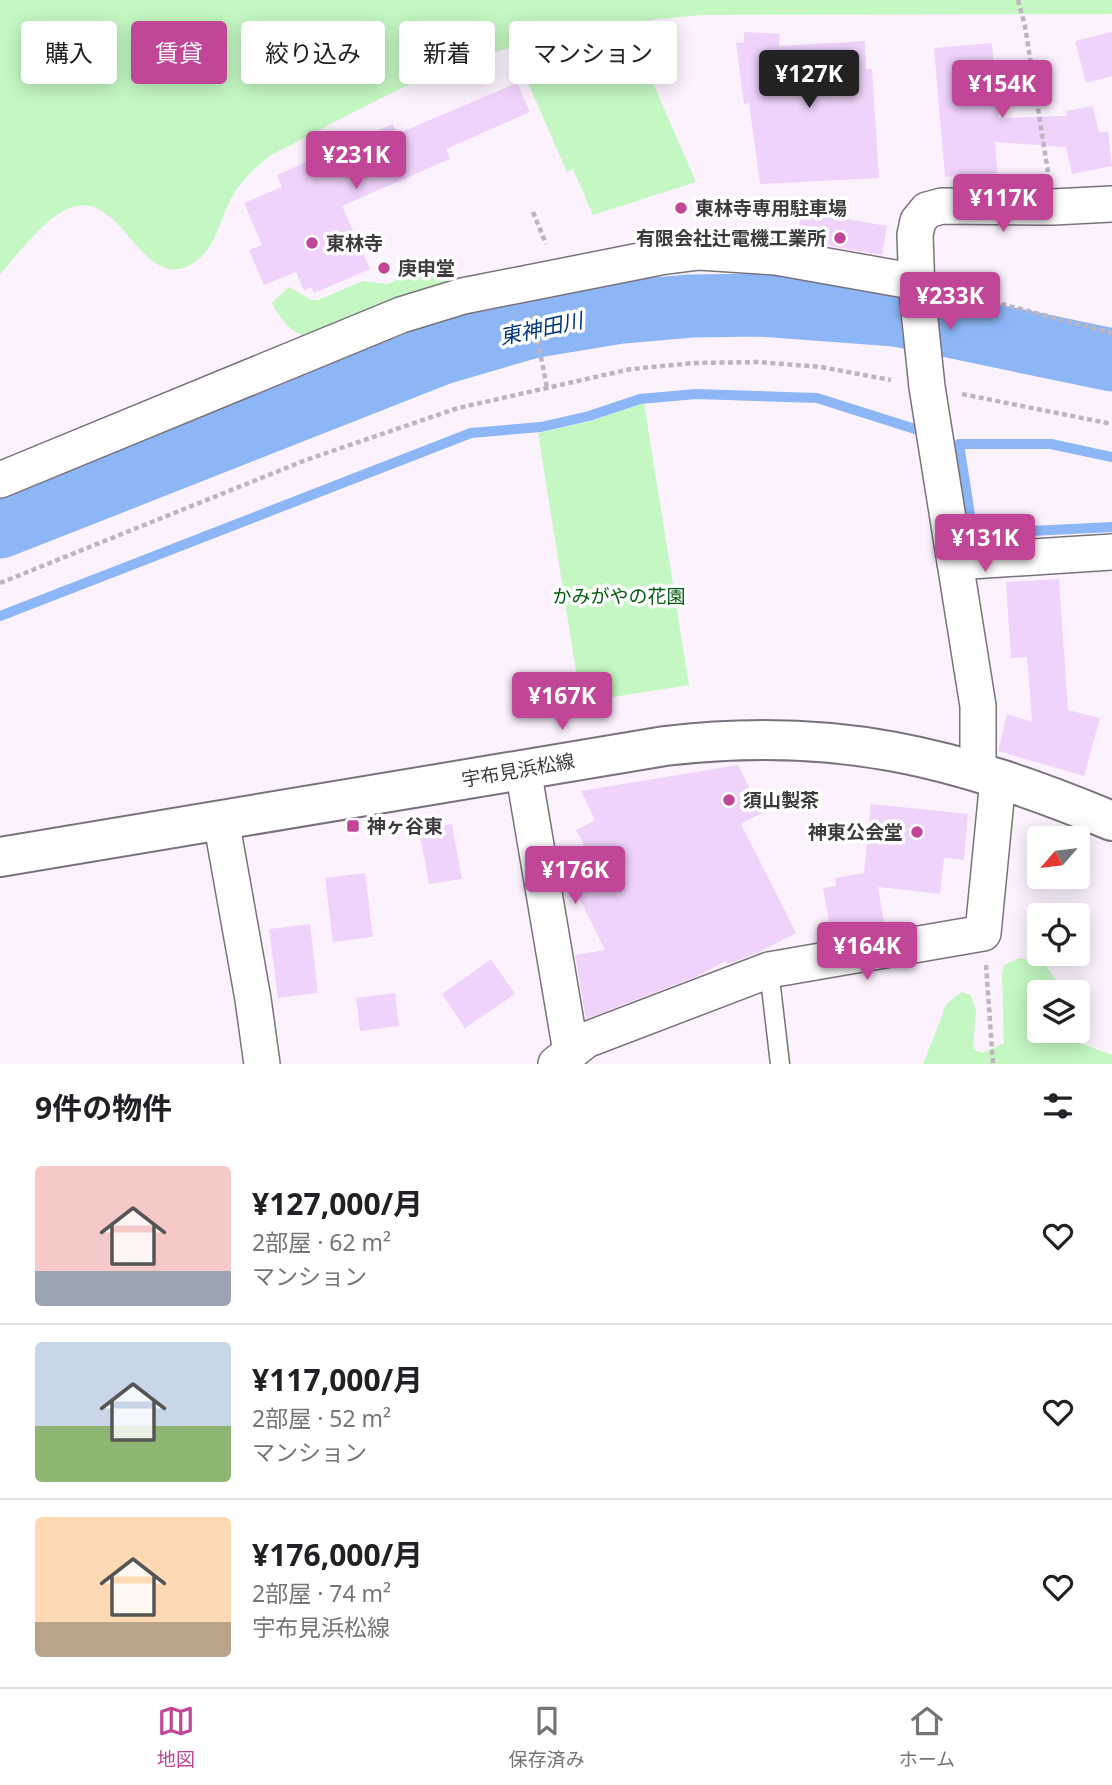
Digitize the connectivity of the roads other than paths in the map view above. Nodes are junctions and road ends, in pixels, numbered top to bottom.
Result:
1 (1112, 204) edge
2 (917, 287) junction
3 (0, 480) edge
4 (1112, 552) edge
5 (955, 562) junction
6 (523, 769) junction
7 (988, 775) junction
8 (221, 820) junction
9 (1112, 821) edge
10 (0, 857) edge
11 (769, 970) junction
12 (564, 1058) edge
13 (262, 1064) edge
14 (780, 1064) edge

1 - 2 street
2 - 3 street
2 - 5 street
4 - 5 street
5 - 7 street
6 - 7 main road, 宇布見浜松線
6 - 8 main road, 宇布見浜松線
6 - 12 street
7 - 9 main road, 宇布見浜松線
7 - 11 street
8 - 10 main road, 宇布見浜松線
8 - 13 street
11 - 12 street
11 - 14 lane

